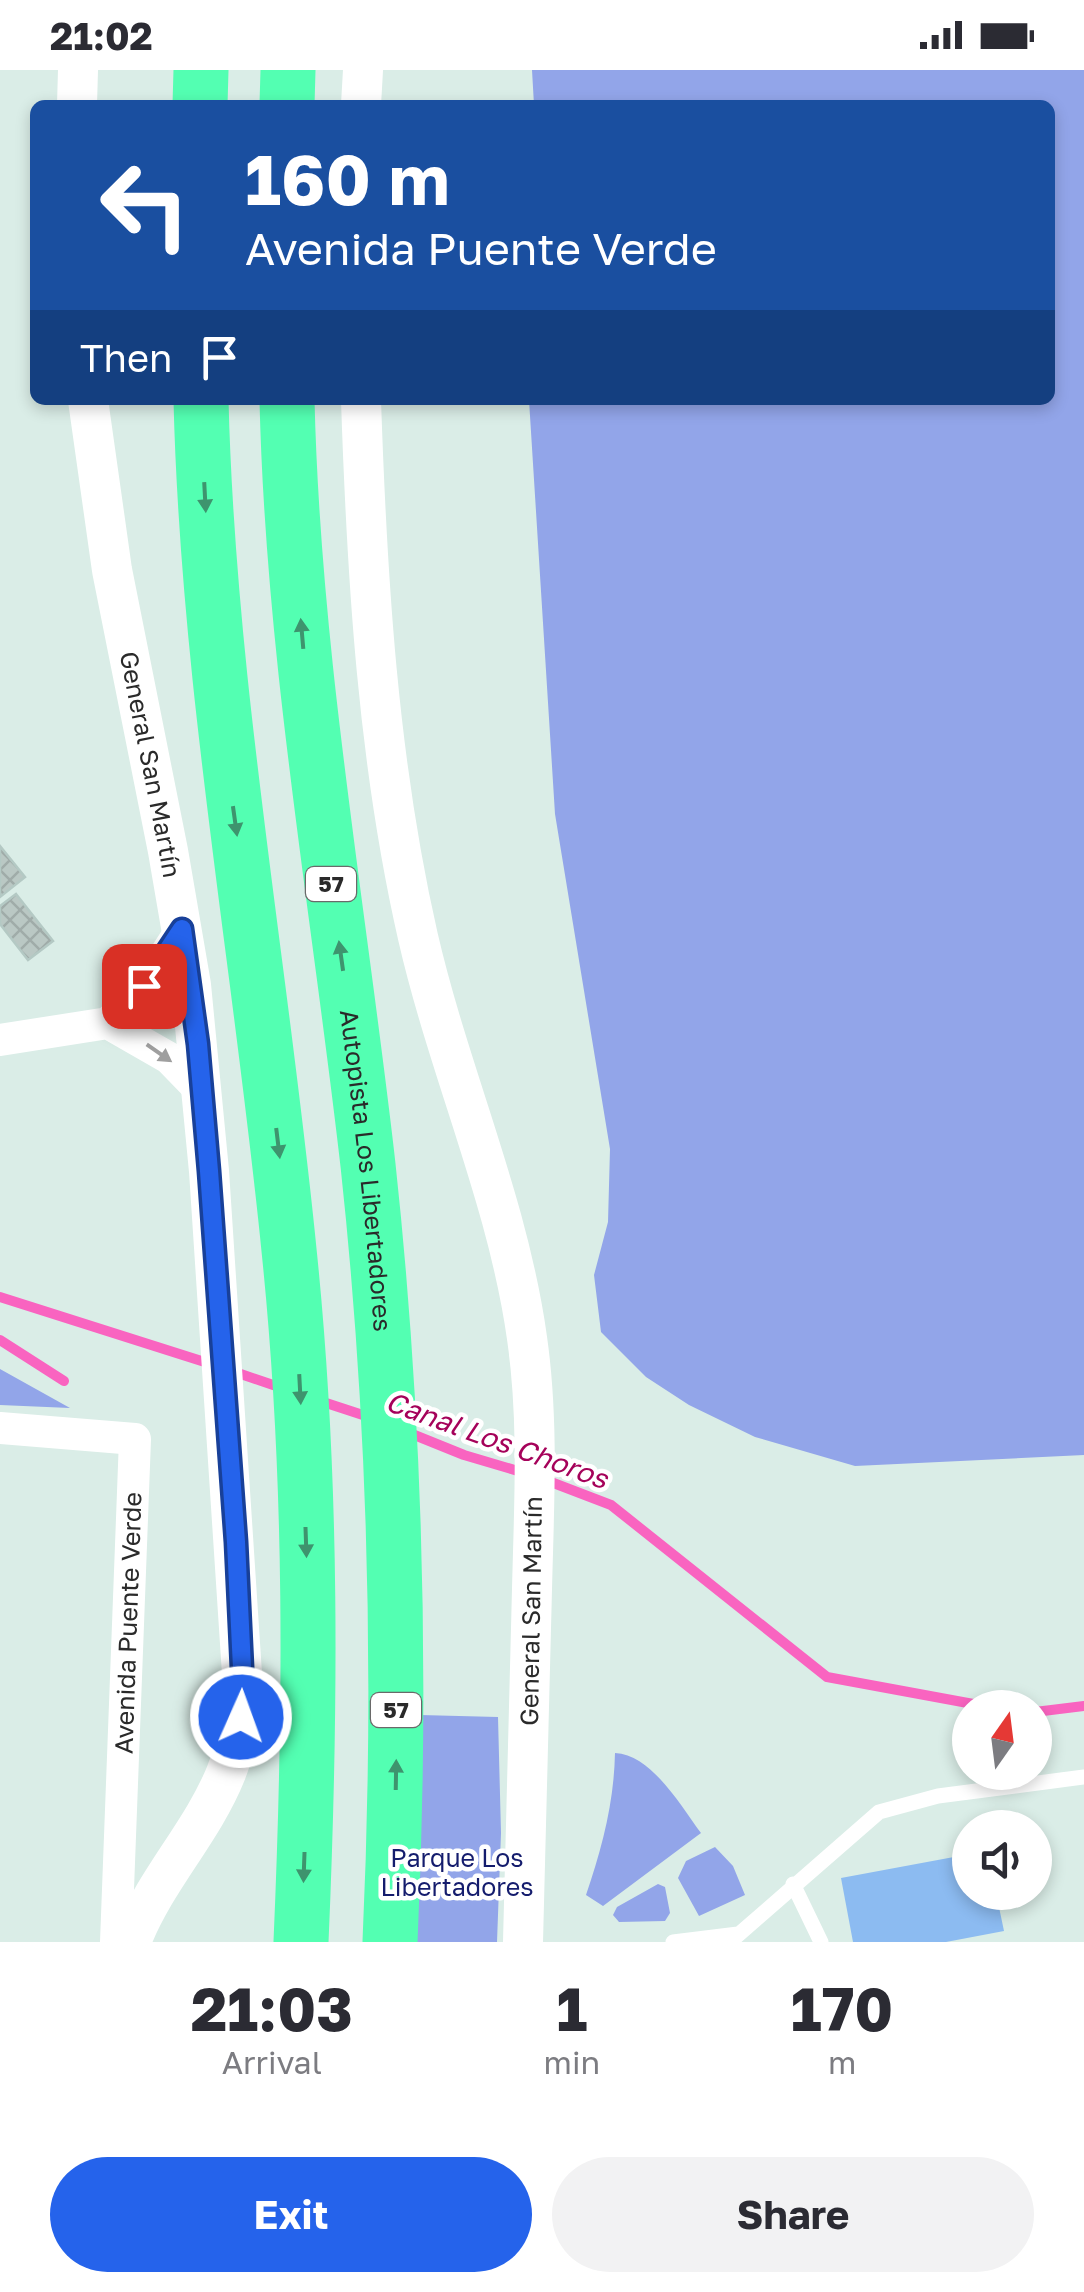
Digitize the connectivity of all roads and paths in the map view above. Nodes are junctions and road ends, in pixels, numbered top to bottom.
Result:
1 (78, 70) edge
2 (201, 70) edge
3 (288, 70) edge
4 (363, 70) edge
5 (77, 100) edge
6 (200, 100) edge
7 (287, 100) edge
8 (361, 100) edge
9 (89, 405) edge
10 (201, 405) edge
11 (287, 405) edge
12 (361, 405) edge
13 (182, 929) junction
14 (108, 1023) junction
15 (0, 1040) edge
16 (203, 1093) junction
17 (0, 1428) edge
18 (1084, 1776) edge
19 (794, 1884) junction
20 (734, 1938) edge
21 (116, 1942) edge
22 (130, 1942) edge
23 (301, 1942) edge
24 (390, 1942) edge
25 (523, 1942) edge
26 (673, 1942) edge
27 (821, 1942) edge

1 - 5 street
2 - 6 highway
3 - 7 highway
4 - 8 street
9 - 13 street, General San Martín
10 -> 23 highway
24 -> 11 highway, Autopista Los Libertadores / 57
12 - 25 street, General San Martín
13 - 14 street
13 - 16 street, General San Martín
14 - 15 street
14 -> 16 street
16 - 22 street, General San Martín
17 - 21 street, Avenida Puente Verde
18 - 19 lane
19 - 20 lane
19 - 27 lane
20 - 26 lane

